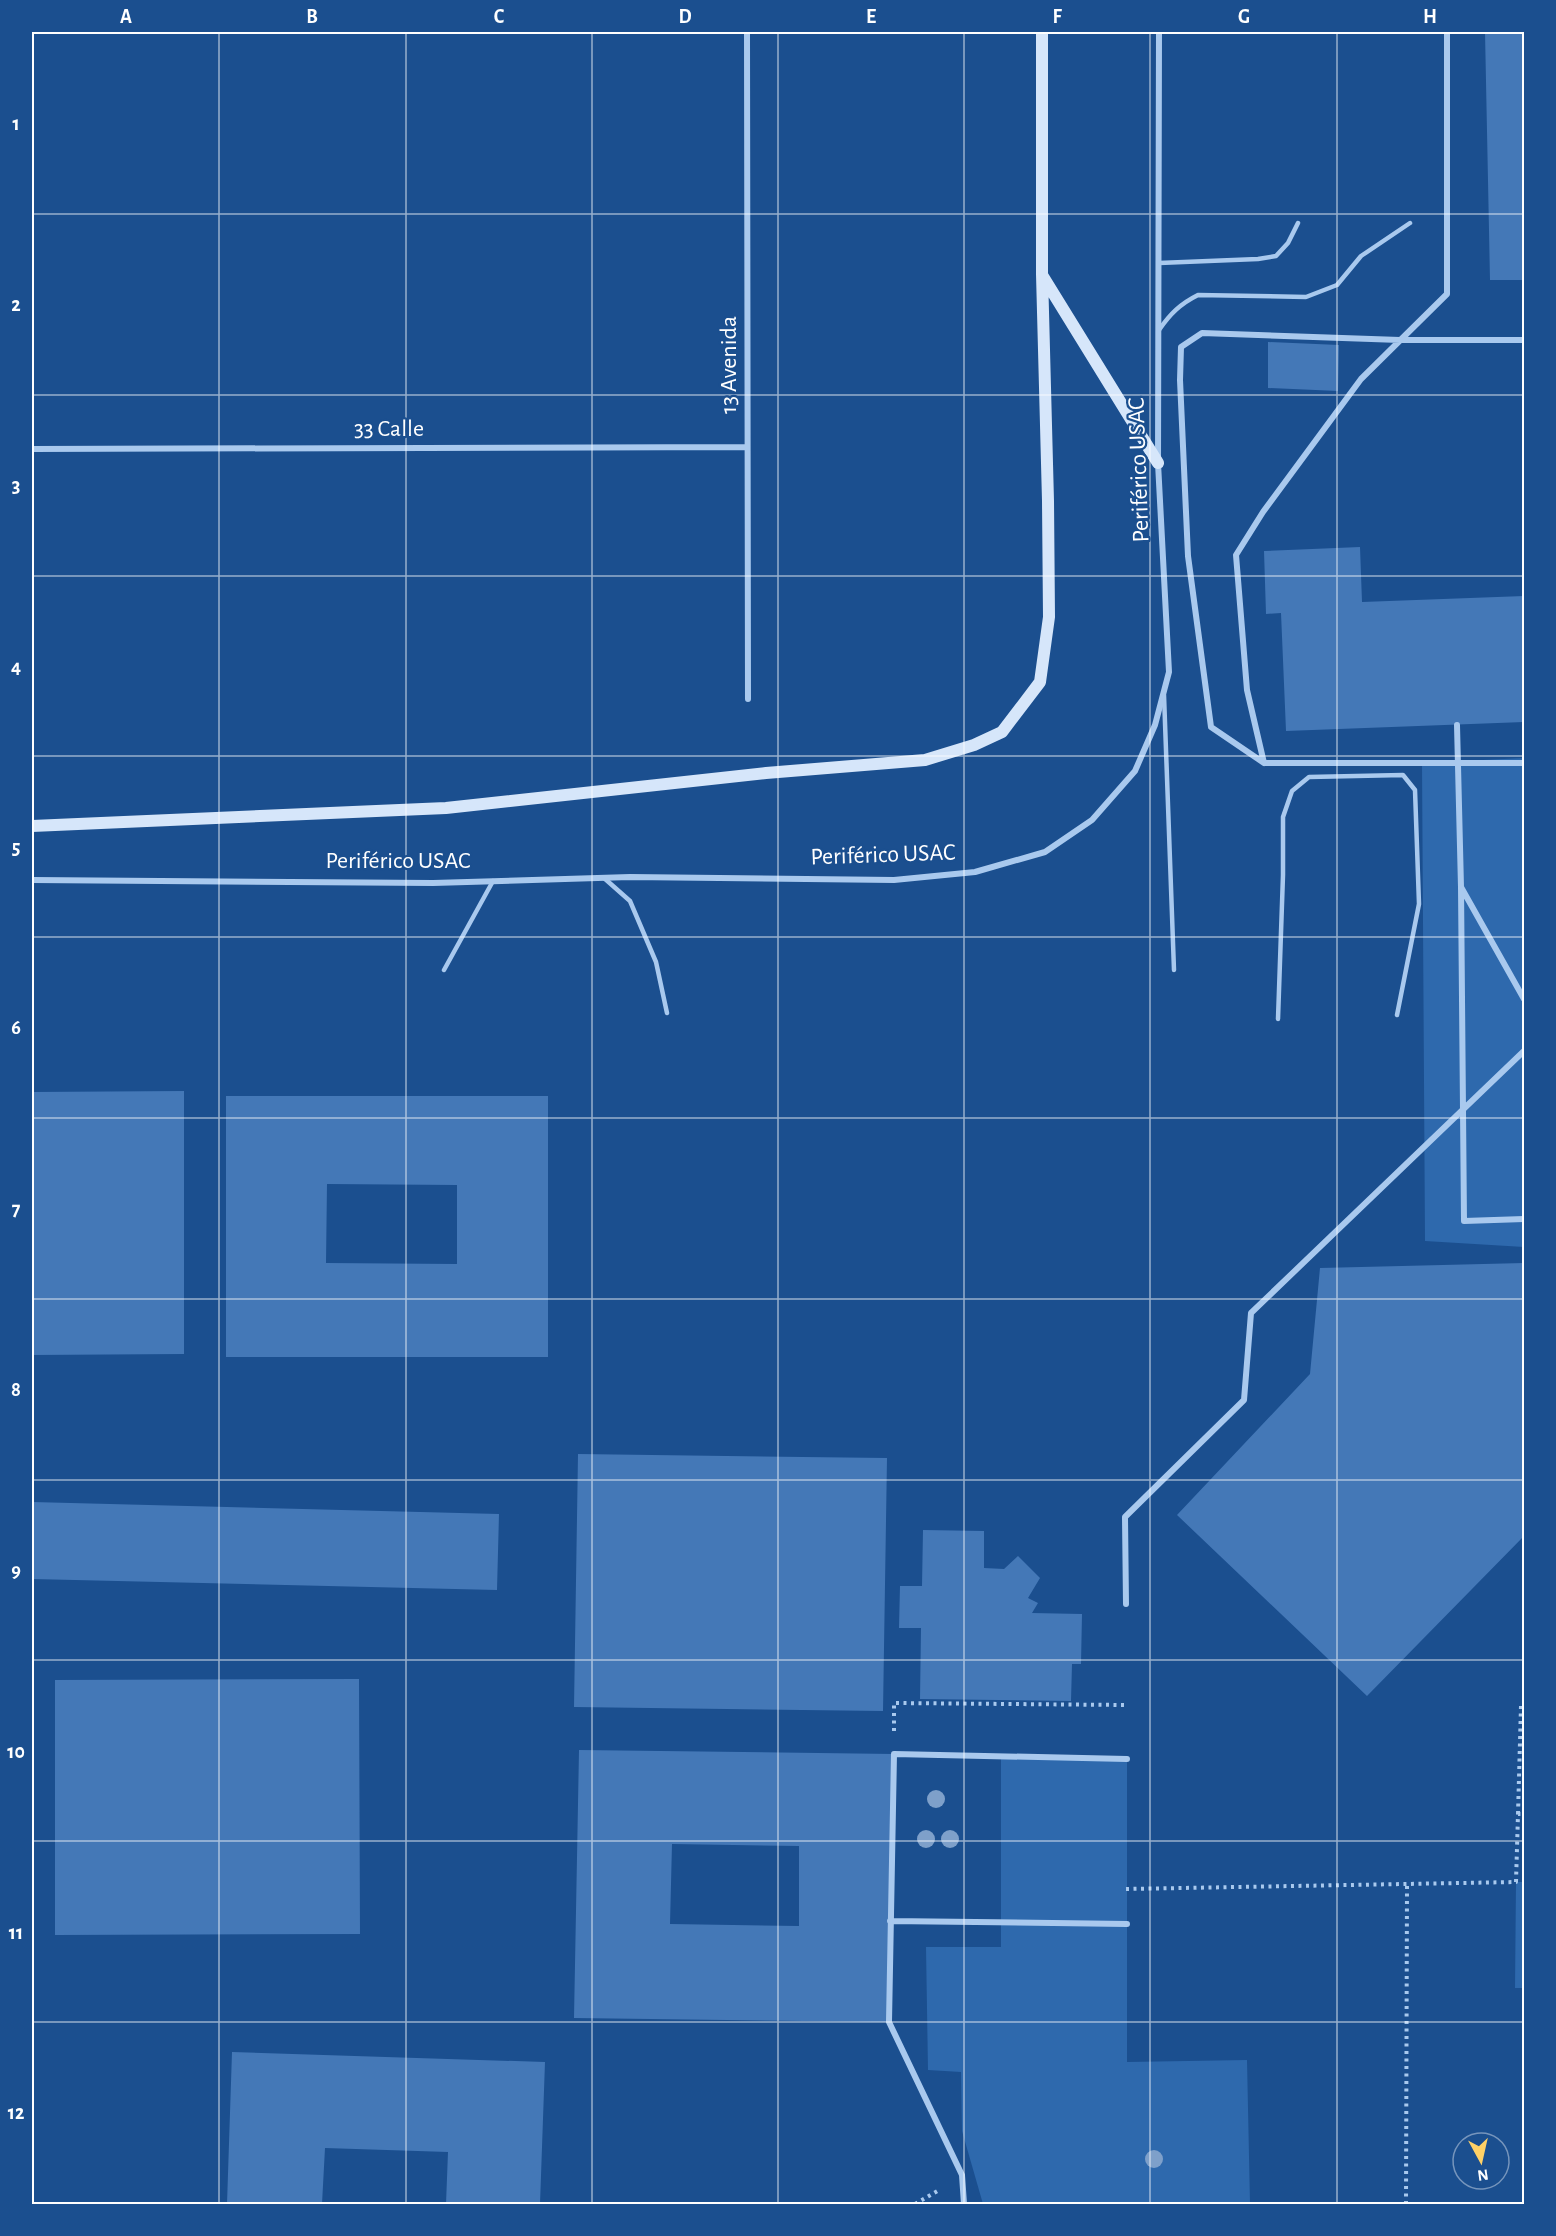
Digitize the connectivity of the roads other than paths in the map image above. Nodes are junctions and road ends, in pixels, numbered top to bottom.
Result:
1 (747, 32) edge
2 (1042, 32) edge
3 (1159, 32) edge
4 (1448, 32) edge
5 (1298, 223) dead end
6 (1410, 224) dead end
7 (1159, 263) junction
8 (1042, 274) junction
9 (1158, 330) junction
10 (1400, 340) junction
11 (1524, 340) edge
12 (747, 447) junction
13 (32, 448) edge
14 (1158, 463) junction
15 (1164, 690) junction
16 (748, 699) dead end
17 (1457, 725) dead end
18 (1264, 763) junction
19 (1459, 763) junction
20 (1524, 763) edge
21 (32, 826) edge
22 (604, 878) junction
23 (32, 880) edge
24 (493, 881) junction
25 (1461, 887) junction
26 (444, 970) dead end
27 (1174, 970) dead end
28 (1524, 999) edge
29 (668, 1013) dead end
30 (1397, 1015) dead end
31 (1278, 1019) dead end
32 (1524, 1052) edge
33 (1463, 1111) junction
34 (1524, 1219) edge
35 (1126, 1604) dead end
36 (1127, 1760) dead end
37 (890, 1922) junction
38 (1128, 1924) dead end
39 (964, 2205) edge

1 - 12 street, 13 Avenida
2 - 8 street, Periférico USAC
3 - 7 street, Periférico USAC
4 - 10 street
5 - 7 lane
6 - 9 lane
7 - 9 street, Periférico USAC
8 - 14 street
8 - 21 street, Periférico USAC
9 - 14 street, Periférico USAC
10 - 11 street
10 - 18 street
10 - 18 street
12 - 13 street, 33 Calle
12 - 16 street, 13 Avenida
14 - 15 street, Periférico USAC
15 - 22 street, Periférico USAC
15 - 27 lane
17 - 19 street
18 - 19 street
19 - 20 street
19 - 25 street
22 - 24 street, Periférico USAC
22 - 29 lane
23 - 24 street, Periférico USAC
24 - 26 lane
25 - 28 street
25 - 33 street
30 - 31 lane
32 - 33 street
33 - 34 street
33 - 35 street
36 - 37 street
37 - 38 street
37 - 39 street

